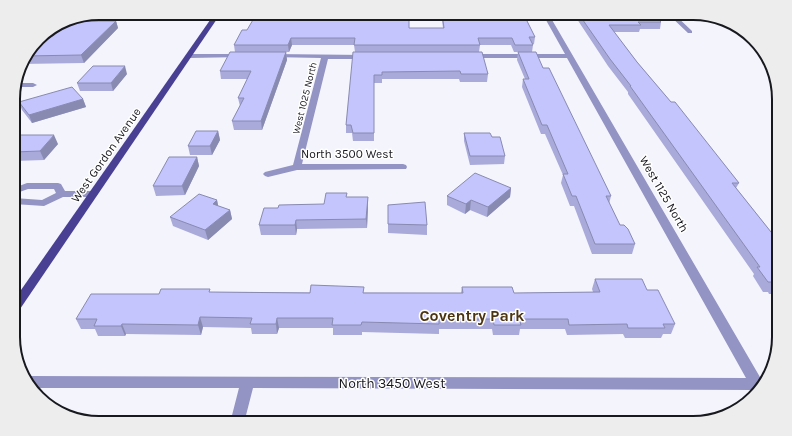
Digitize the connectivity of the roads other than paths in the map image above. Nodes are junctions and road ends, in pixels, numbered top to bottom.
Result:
1 (213, 20) edge
2 (549, 20) edge
3 (677, 20) edge
4 (690, 32) dead end
5 (189, 56) junction
6 (248, 56) edge
7 (264, 56) edge
8 (373, 56) edge
9 (460, 56) edge
10 (570, 56) junction
11 (325, 57) junction
12 (22, 85) edge
13 (33, 85) dead end
14 (298, 167) junction
15 (402, 168) dead end
16 (268, 174) dead end
17 (20, 189) edge
18 (61, 194) junction
19 (93, 194) junction
20 (20, 201) edge
21 (20, 301) edge
22 (34, 382) edge
23 (247, 383) junction
24 (757, 384) edge
25 (755, 386) edge
26 (239, 416) edge

1 - 5 main road, West Gordon Avenue
2 - 10 street, West 1125 North
3 - 4 street
5 - 6 street
5 - 19 main road, West Gordon Avenue
7 - 11 street
8 - 11 street
9 - 10 street
10 - 24 street, West 1125 North
11 - 14 street, West 1025 North
12 - 13 street
14 - 15 street, North 3500 West
14 - 16 street, North 3500 West
17 - 18 street
18 - 19 street
18 - 20 street
19 - 21 main road, West Gordon Avenue
22 - 23 street, North 3450 West
23 - 25 street, North 3450 West
23 - 26 street

